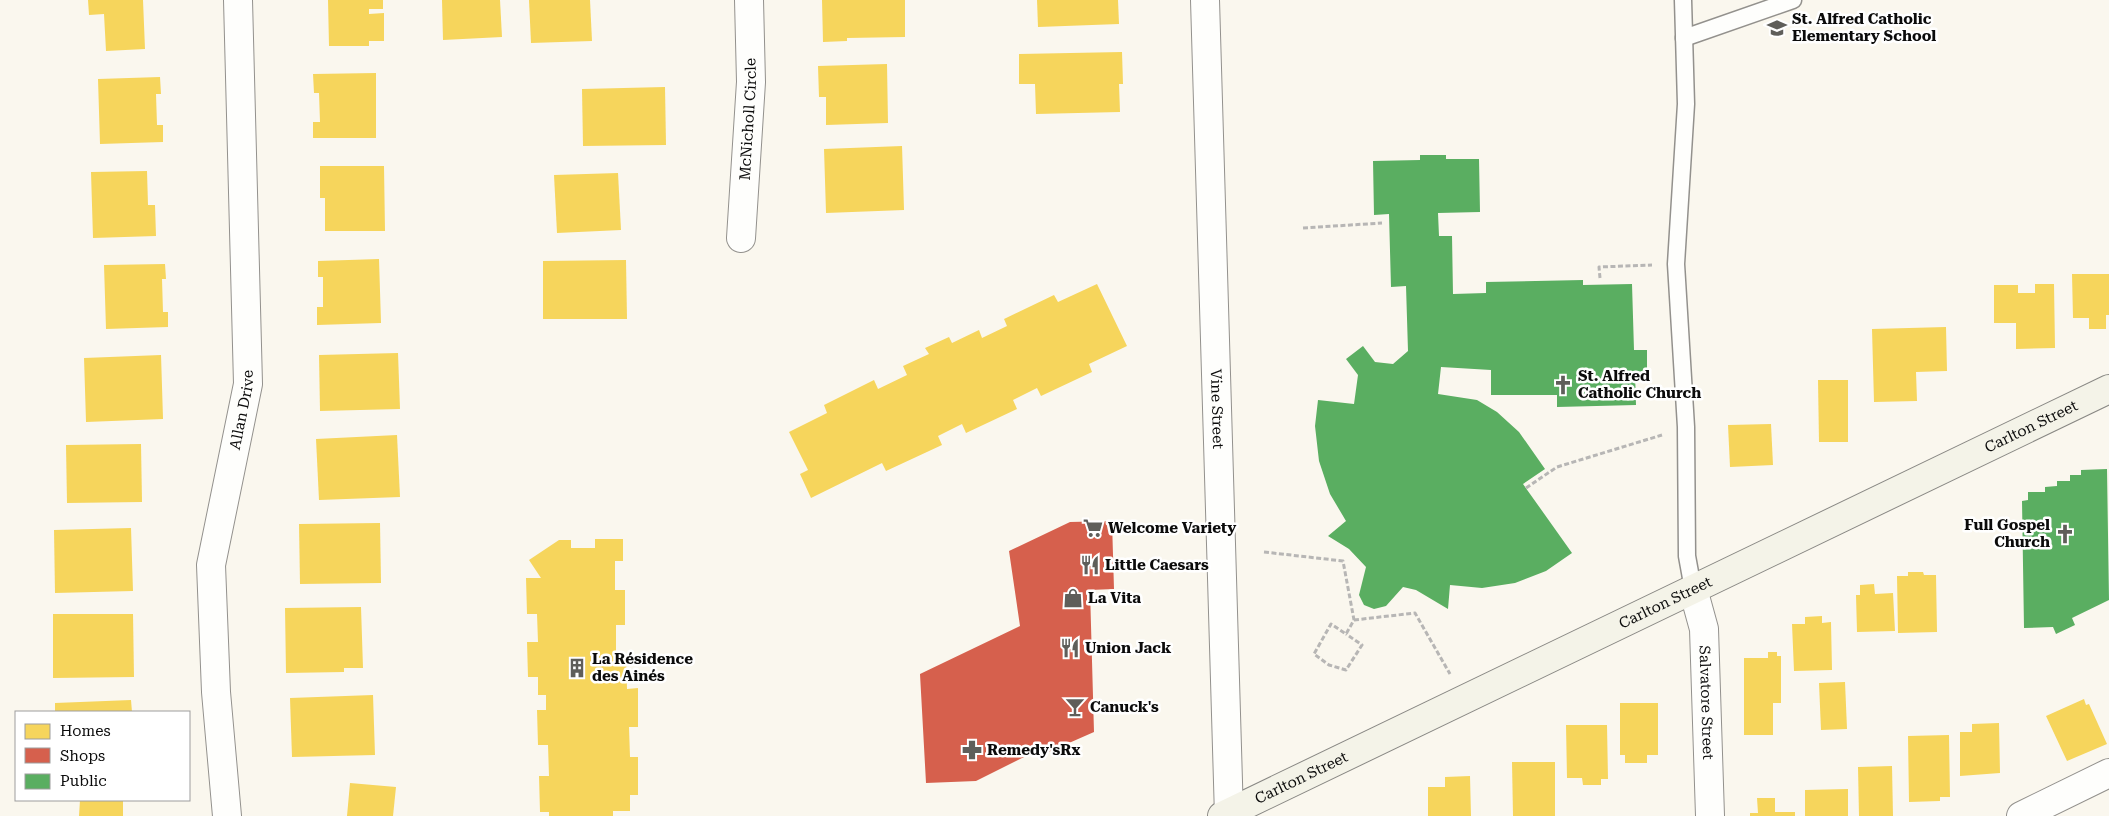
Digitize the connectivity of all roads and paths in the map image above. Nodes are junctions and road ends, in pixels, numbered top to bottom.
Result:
1 (238, 0) edge
2 (749, 0) edge
3 (1205, 0) edge
4 (1683, 0) edge
5 (1792, 0) edge
6 (1684, 38) junction
7 (1382, 223) dead end
8 (1303, 228) dead end
9 (741, 238) dead end
10 (1676, 264) junction
11 (1600, 278) dead end
12 (2109, 389) edge
13 (1686, 427) junction
14 (1526, 488) dead end
15 (1264, 552) dead end
16 (1693, 589) junction
17 (1354, 620) junction
18 (1346, 634) junction
19 (1464, 698) junction
20 (2109, 774) edge
21 (1227, 815) edge
22 (227, 816) edge
23 (1710, 816) edge
24 (2020, 816) edge

1 - 22 street, Allan Drive
2 - 9 street, McNicholl Circle
3 - 21 street, Vine Street
4 - 6 lane
5 - 6 lane
6 - 10 lane
7 - 8 path
10 - 11 path
10 - 13 lane
12 - 16 main road, Carlton Street
13 - 14 path
13 - 16 lane
15 - 17 path
16 - 19 main road, Carlton Street
16 - 23 street, Salvatore Street
17 - 18 path
17 - 19 path
18 - 18 path
19 - 21 main road, Carlton Street
20 - 24 street

